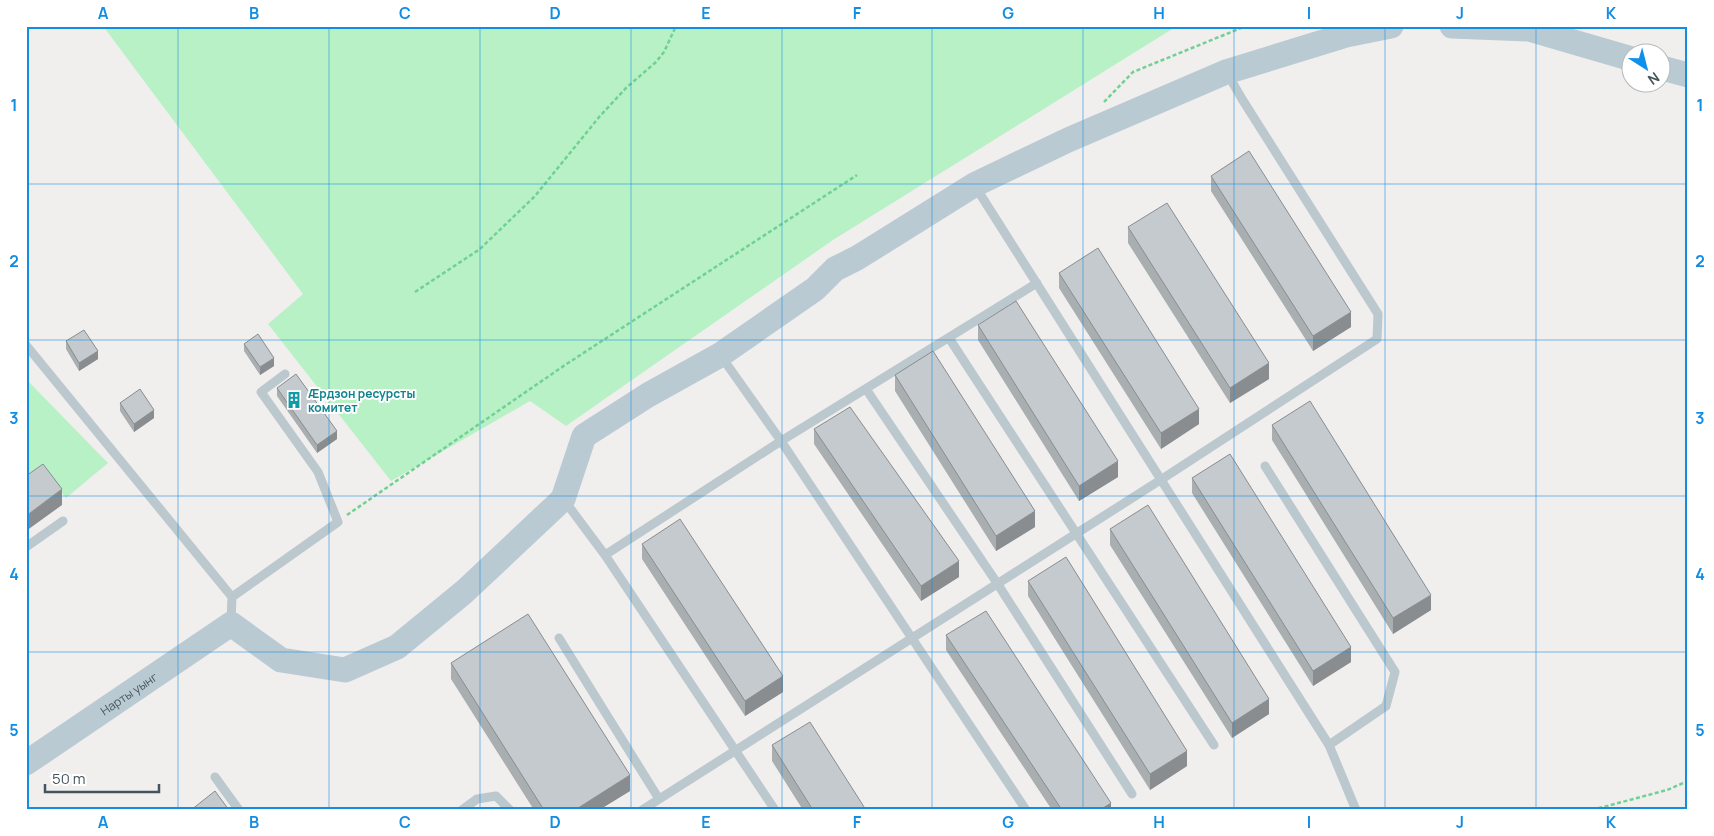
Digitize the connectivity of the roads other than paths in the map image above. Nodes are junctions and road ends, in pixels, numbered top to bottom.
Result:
1 (1390, 26) edge
2 (1452, 26) edge
3 (1622, 56) edge
4 (1672, 71) edge
5 (1226, 72) junction
6 (1688, 75) edge
7 (974, 185) junction
8 (1037, 283) junction
9 (949, 338) junction
10 (26, 345) edge
11 (720, 355) junction
12 (285, 374) dead end
13 (866, 389) junction
14 (781, 440) junction
15 (1265, 466) dead end
16 (1162, 479) junction
17 (563, 499) junction
18 (63, 521) dead end
19 (1076, 532) junction
20 (26, 547) edge
21 (605, 555) junction
22 (997, 583) junction
23 (232, 597) junction
24 (231, 624) junction
25 (913, 637) junction
26 (559, 638) dead end
27 (1214, 745) dead end
28 (1329, 745) junction
29 (737, 751) junction
30 (26, 763) edge
31 (215, 777) dead end
32 (1132, 794) dead end
33 (659, 799) junction
34 (239, 810) edge
35 (462, 810) edge
36 (510, 810) edge
37 (642, 810) edge
38 (775, 810) edge
39 (1026, 810) edge
40 (1356, 810) edge

1 - 5 street
2 - 3 street
4 - 6 street
5 - 7 street
5 - 16 lane
7 - 8 lane
7 - 11 street
8 - 9 lane
8 - 16 lane
9 - 13 lane
9 - 19 lane
10 - 23 lane
11 - 14 lane
11 - 17 street
12 - 23 lane
13 - 14 lane
13 - 22 lane
14 - 21 lane
14 - 25 lane
15 - 28 lane
16 - 19 lane
16 - 28 lane
17 - 21 lane
17 - 24 street
18 - 20 lane
19 - 22 lane
19 - 27 lane
21 - 29 lane
22 - 25 lane
22 - 32 lane
23 - 24 lane
24 - 30 street, Нарты уынг
25 - 29 lane
25 - 39 lane
26 - 33 lane
28 - 40 lane
29 - 33 lane
29 - 38 lane
31 - 34 lane
33 - 37 lane
35 - 36 lane

